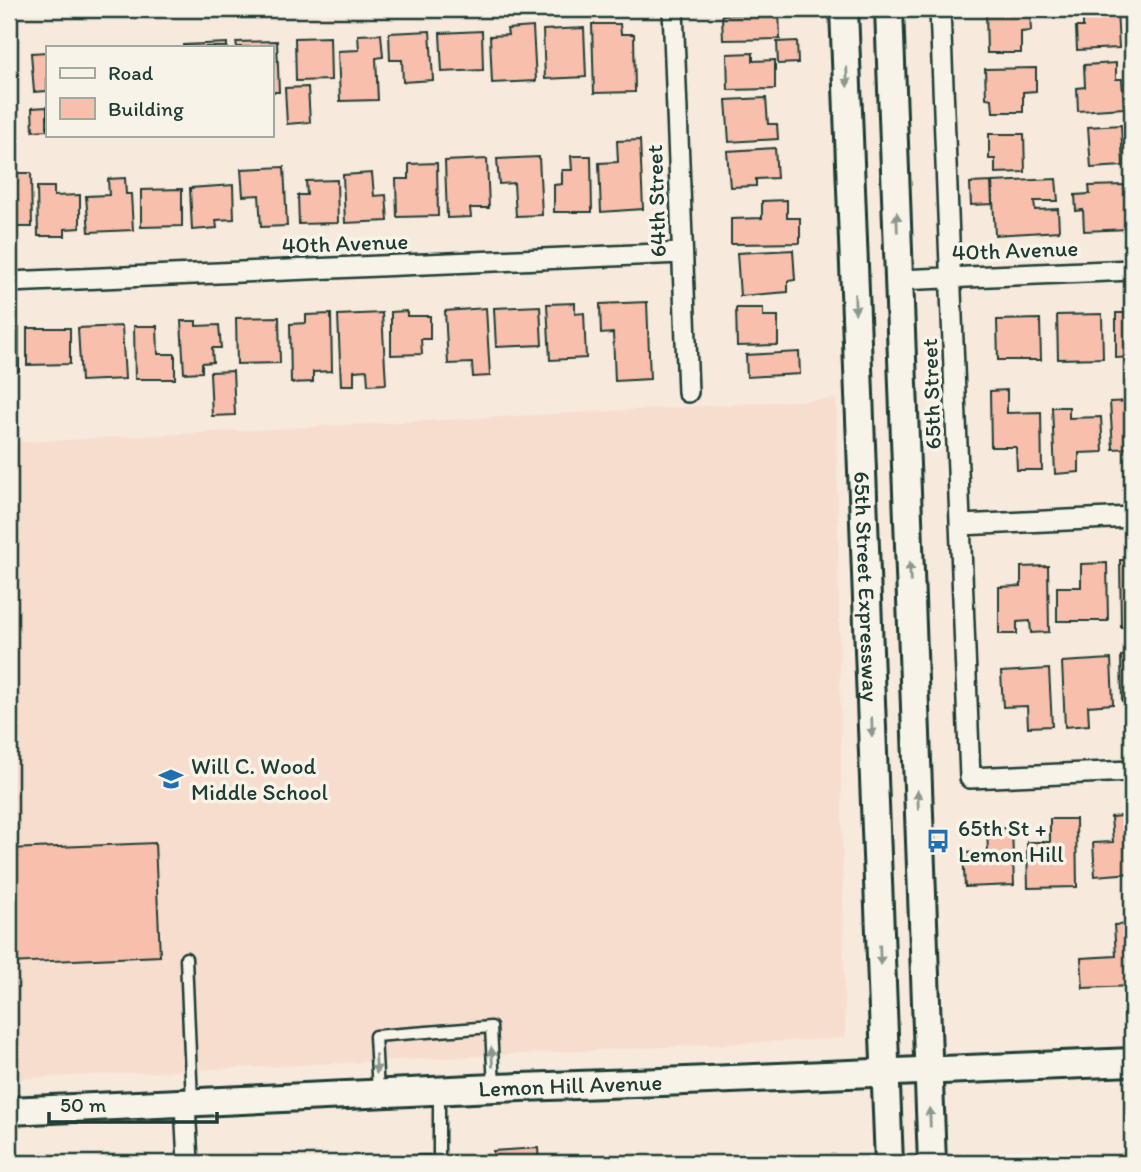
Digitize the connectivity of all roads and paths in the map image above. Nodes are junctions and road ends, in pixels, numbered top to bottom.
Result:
1 (673, 9) edge
2 (844, 9) edge
3 (889, 9) edge
4 (940, 9) edge
5 (682, 253) junction
6 (1132, 270) edge
7 (950, 277) junction
8 (899, 280) junction
9 (9, 282) edge
10 (688, 392) dead end
11 (1132, 517) edge
12 (960, 525) junction
13 (1132, 771) edge
14 (186, 958) dead end
15 (1132, 1062) edge
16 (929, 1071) junction
17 (885, 1072) junction
18 (494, 1087) junction
19 (439, 1091) junction
20 (378, 1093) junction
21 (189, 1103) junction
22 (9, 1111) edge
23 (188, 1163) edge
24 (439, 1163) edge
25 (889, 1163) edge
26 (932, 1163) edge

1 - 5 street, 64th Street
2 -> 17 main road, 65th Street Expressway
8 -> 3 main road, 65th Street Expressway
4 - 7 street, 65th Street
5 - 9 street, 40th Avenue
5 - 10 street, 64th Street
6 - 7 street, 40th Avenue
7 - 8 street, 40th Avenue
7 - 12 street, 65th Street
16 -> 8 main road, 65th Street Expressway
11 - 12 street
12 - 13 street, 65th Street
14 - 21 lane
15 - 16 main road, Lemon Hill Avenue
16 - 17 main road, Lemon Hill Avenue
26 -> 16 main road, 65th Street Expressway
17 - 18 main road, Lemon Hill Avenue
17 - 25 main road, 65th Street Expressway
18 - 19 main road, Lemon Hill Avenue
18 -> 20 lane
19 - 20 main road, Lemon Hill Avenue
19 - 24 lane
20 - 21 main road, Lemon Hill Avenue
21 - 22 main road, Lemon Hill Avenue
21 - 23 street

